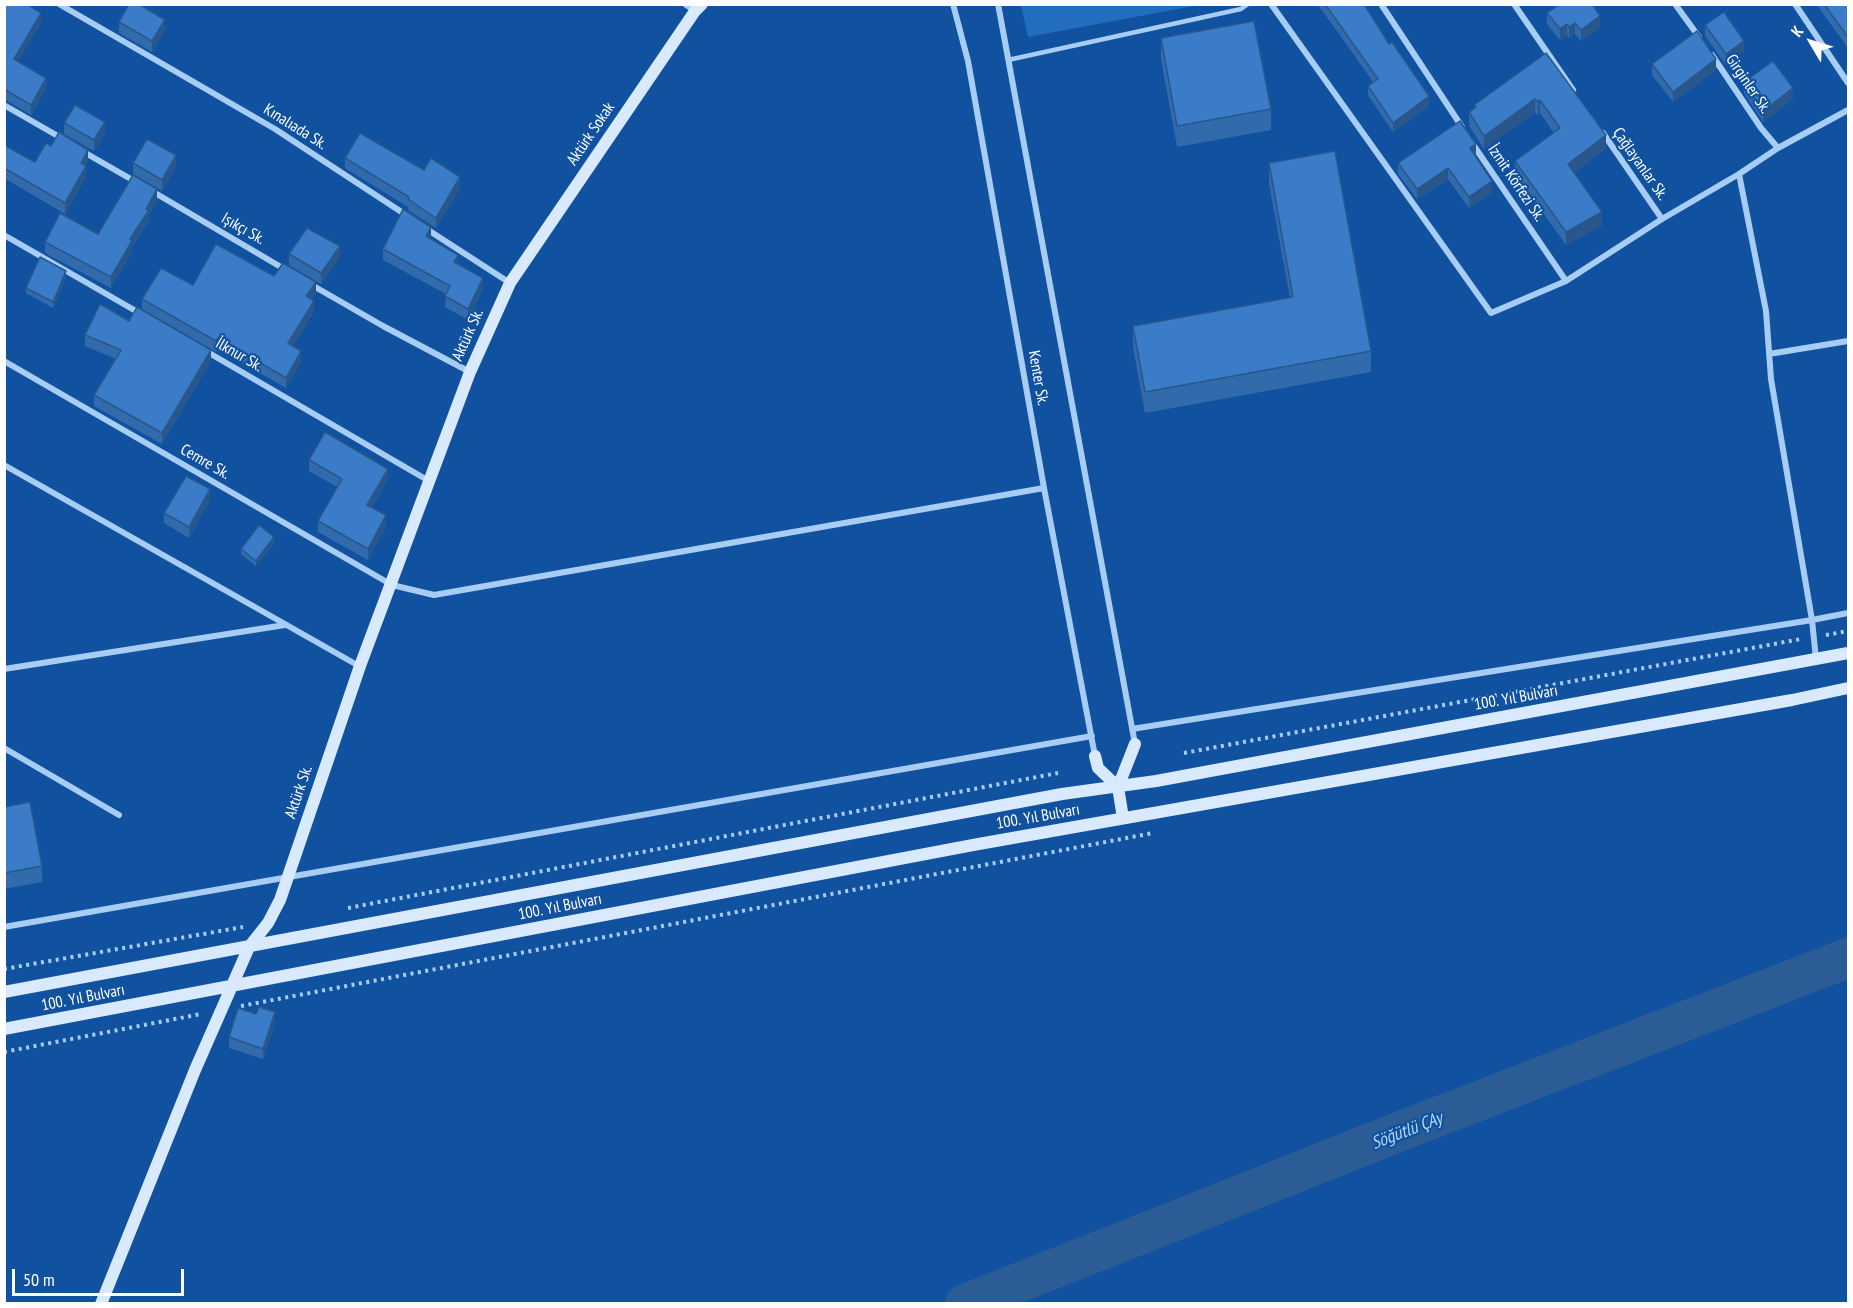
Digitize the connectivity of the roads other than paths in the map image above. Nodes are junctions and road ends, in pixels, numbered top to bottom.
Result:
1 (59, 4) edge
2 (953, 4) edge
3 (998, 4) edge
4 (1248, 4) edge
5 (1271, 4) edge
6 (1381, 4) edge
7 (1514, 4) edge
8 (1675, 4) edge
9 (1795, 4) edge
10 (694, 7) edge
11 (1701, 39) edge
12 (1708, 48) edge
13 (1008, 60) junction
14 (1848, 83) edge
15 (1575, 92) edge
16 (4, 105) edge
17 (1848, 110) edge
18 (1602, 132) edge
19 (66, 141) edge
20 (76, 147) edge
21 (1778, 148) junction
22 (1739, 174) junction
23 (412, 219) edge
24 (1662, 219) junction
25 (422, 225) edge
26 (4, 235) edge
27 (291, 272) edge
28 (301, 278) edge
29 (1566, 281) junction
30 (510, 283) junction
31 (149, 319) edge
32 (1848, 341) edge
33 (201, 349) edge
34 (1769, 354) junction
35 (4, 361) edge
36 (470, 372) junction
37 (4, 465) edge
38 (429, 481) junction
39 (1044, 488) junction
40 (392, 585) junction
41 (1848, 613) edge
42 (1812, 620) junction
43 (285, 625) junction
44 (1848, 653) edge
45 (1816, 659) junction
46 (360, 666) junction
47 (4, 669) edge
48 (1848, 688) edge
49 (1132, 729) junction
50 (1092, 736) junction
51 (1135, 744) joint
52 (4, 748) edge
53 (1095, 756) joint
54 (1118, 787) junction
55 (118, 815) dead end
56 (1123, 818) junction
57 (287, 877) junction
58 (4, 927) edge
59 (249, 947) junction
60 (232, 986) junction
61 (4, 992) edge
62 (4, 1029) edge
63 (101, 1304) edge

1 - 23 street, Kınalıada Sk.
2 - 39 street, Kenter Sk.
3 - 13 street, Kenter Sk.
4 - 13 lane
5 - 29 street
6 - 29 street, İzmit Körfezi Sk.
7 - 15 street
8 - 11 street
9 - 14 street
10 - 30 main road, Aktürk Sokak
12 - 21 street, Girginler Sk.
13 - 49 street, Kenter Sk.
16 - 19 street
17 - 21 street
18 - 24 street, Çağlayanlar Sk.
20 - 27 street, Işıkçı Sk.
21 - 22 street
22 - 24 street
22 - 34 street
24 - 29 street
25 - 30 street
26 - 31 street
28 - 36 street
30 - 36 main road, Aktürk Sk.
32 - 34 street
33 - 38 street, İlknur Sk.
34 - 42 street
35 - 40 street, Cemre Sk.
36 - 38 main road, Aktürk Sk.
37 - 43 street
38 - 40 main road, Aktürk Sk.
39 - 40 street, Cemre Sk.
39 - 50 street, Kenter Sk.
40 - 46 main road, Aktürk Sk.
41 - 42 street
42 - 45 street
42 - 49 street
43 - 46 street
43 - 47 street
44 - 45 main road, 100. Yıl Bulvarı
45 - 54 main road, 100. Yıl Bulvarı
46 - 57 main road, Aktürk Sk.
48 - 56 main road, 100. Yıl Bulvarı
49 - 51 street, Kenter Sk.
50 - 53 street, Kenter Sk.
50 - 57 street
51 - 54 main road
52 - 55 street
53 - 54 main road
54 - 56 main road
54 - 59 main road, 100. Yıl Bulvarı
56 - 60 main road, 100. Yıl Bulvarı
57 - 58 street
57 - 59 main road, Aktürk Sk.
59 - 60 main road, Aktürk Sk.
59 - 61 main road, 100. Yıl Bulvarı
60 - 62 main road, 100. Yıl Bulvarı
60 - 63 main road, Aktürk Sk.

